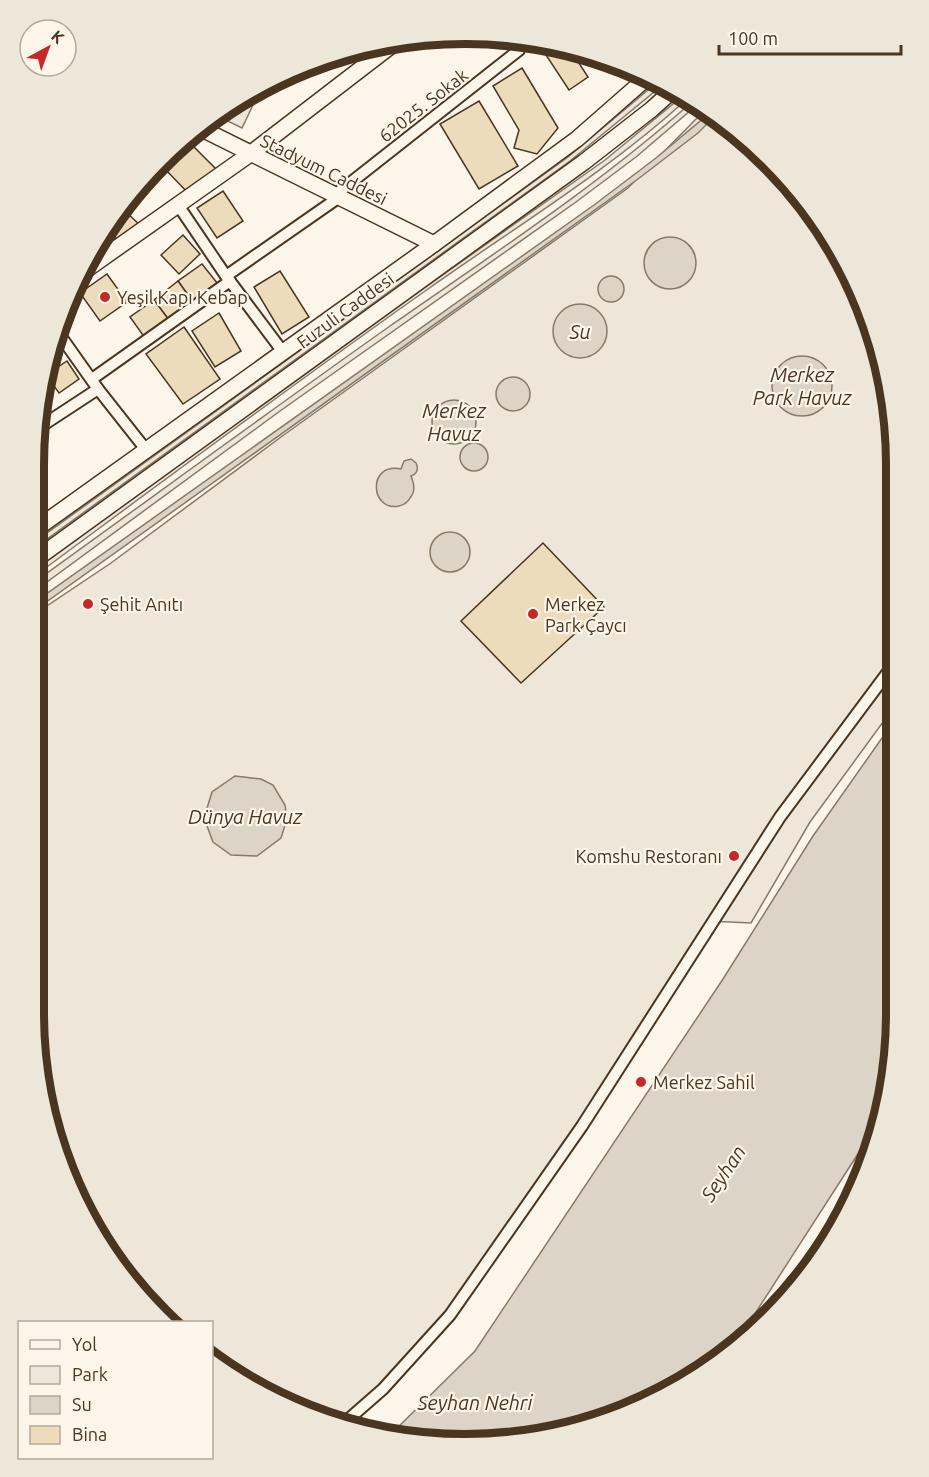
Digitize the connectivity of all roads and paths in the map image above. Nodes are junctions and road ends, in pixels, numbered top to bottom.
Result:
1 (517, 47) edge
2 (383, 52) edge
3 (641, 83) edge
4 (667, 96) edge
5 (206, 131) edge
6 (250, 154) junction
7 (338, 198) junction
8 (178, 206) junction
9 (434, 244) junction
10 (95, 263) edge
11 (228, 278) junction
12 (63, 339) edge
13 (283, 352) junction
14 (92, 380) junction
15 (98, 389) junction
16 (46, 423) edge
17 (147, 451) junction
18 (44, 523) edge
19 (44, 553) edge
20 (886, 675) edge
21 (351, 1417) edge

1 - 7 street, 62025. Sokak
2 - 6 main road
3 - 9 main road, Fuzuli Caddesi
4 - 19 main road, Fuzuli Caddesi
5 - 6 main road, Stadyum Caddesi
6 - 7 main road, Stadyum Caddesi
6 - 8 main road
7 - 9 main road, Stadyum Caddesi
7 - 11 street
8 - 10 main road
8 - 11 street
9 - 13 main road, Fuzuli Caddesi
11 - 13 street
11 - 14 street
12 - 14 street
13 - 17 main road, Fuzuli Caddesi
14 - 15 street
15 - 16 street
15 - 17 street
17 - 18 main road, Fuzuli Caddesi
20 - 21 street

